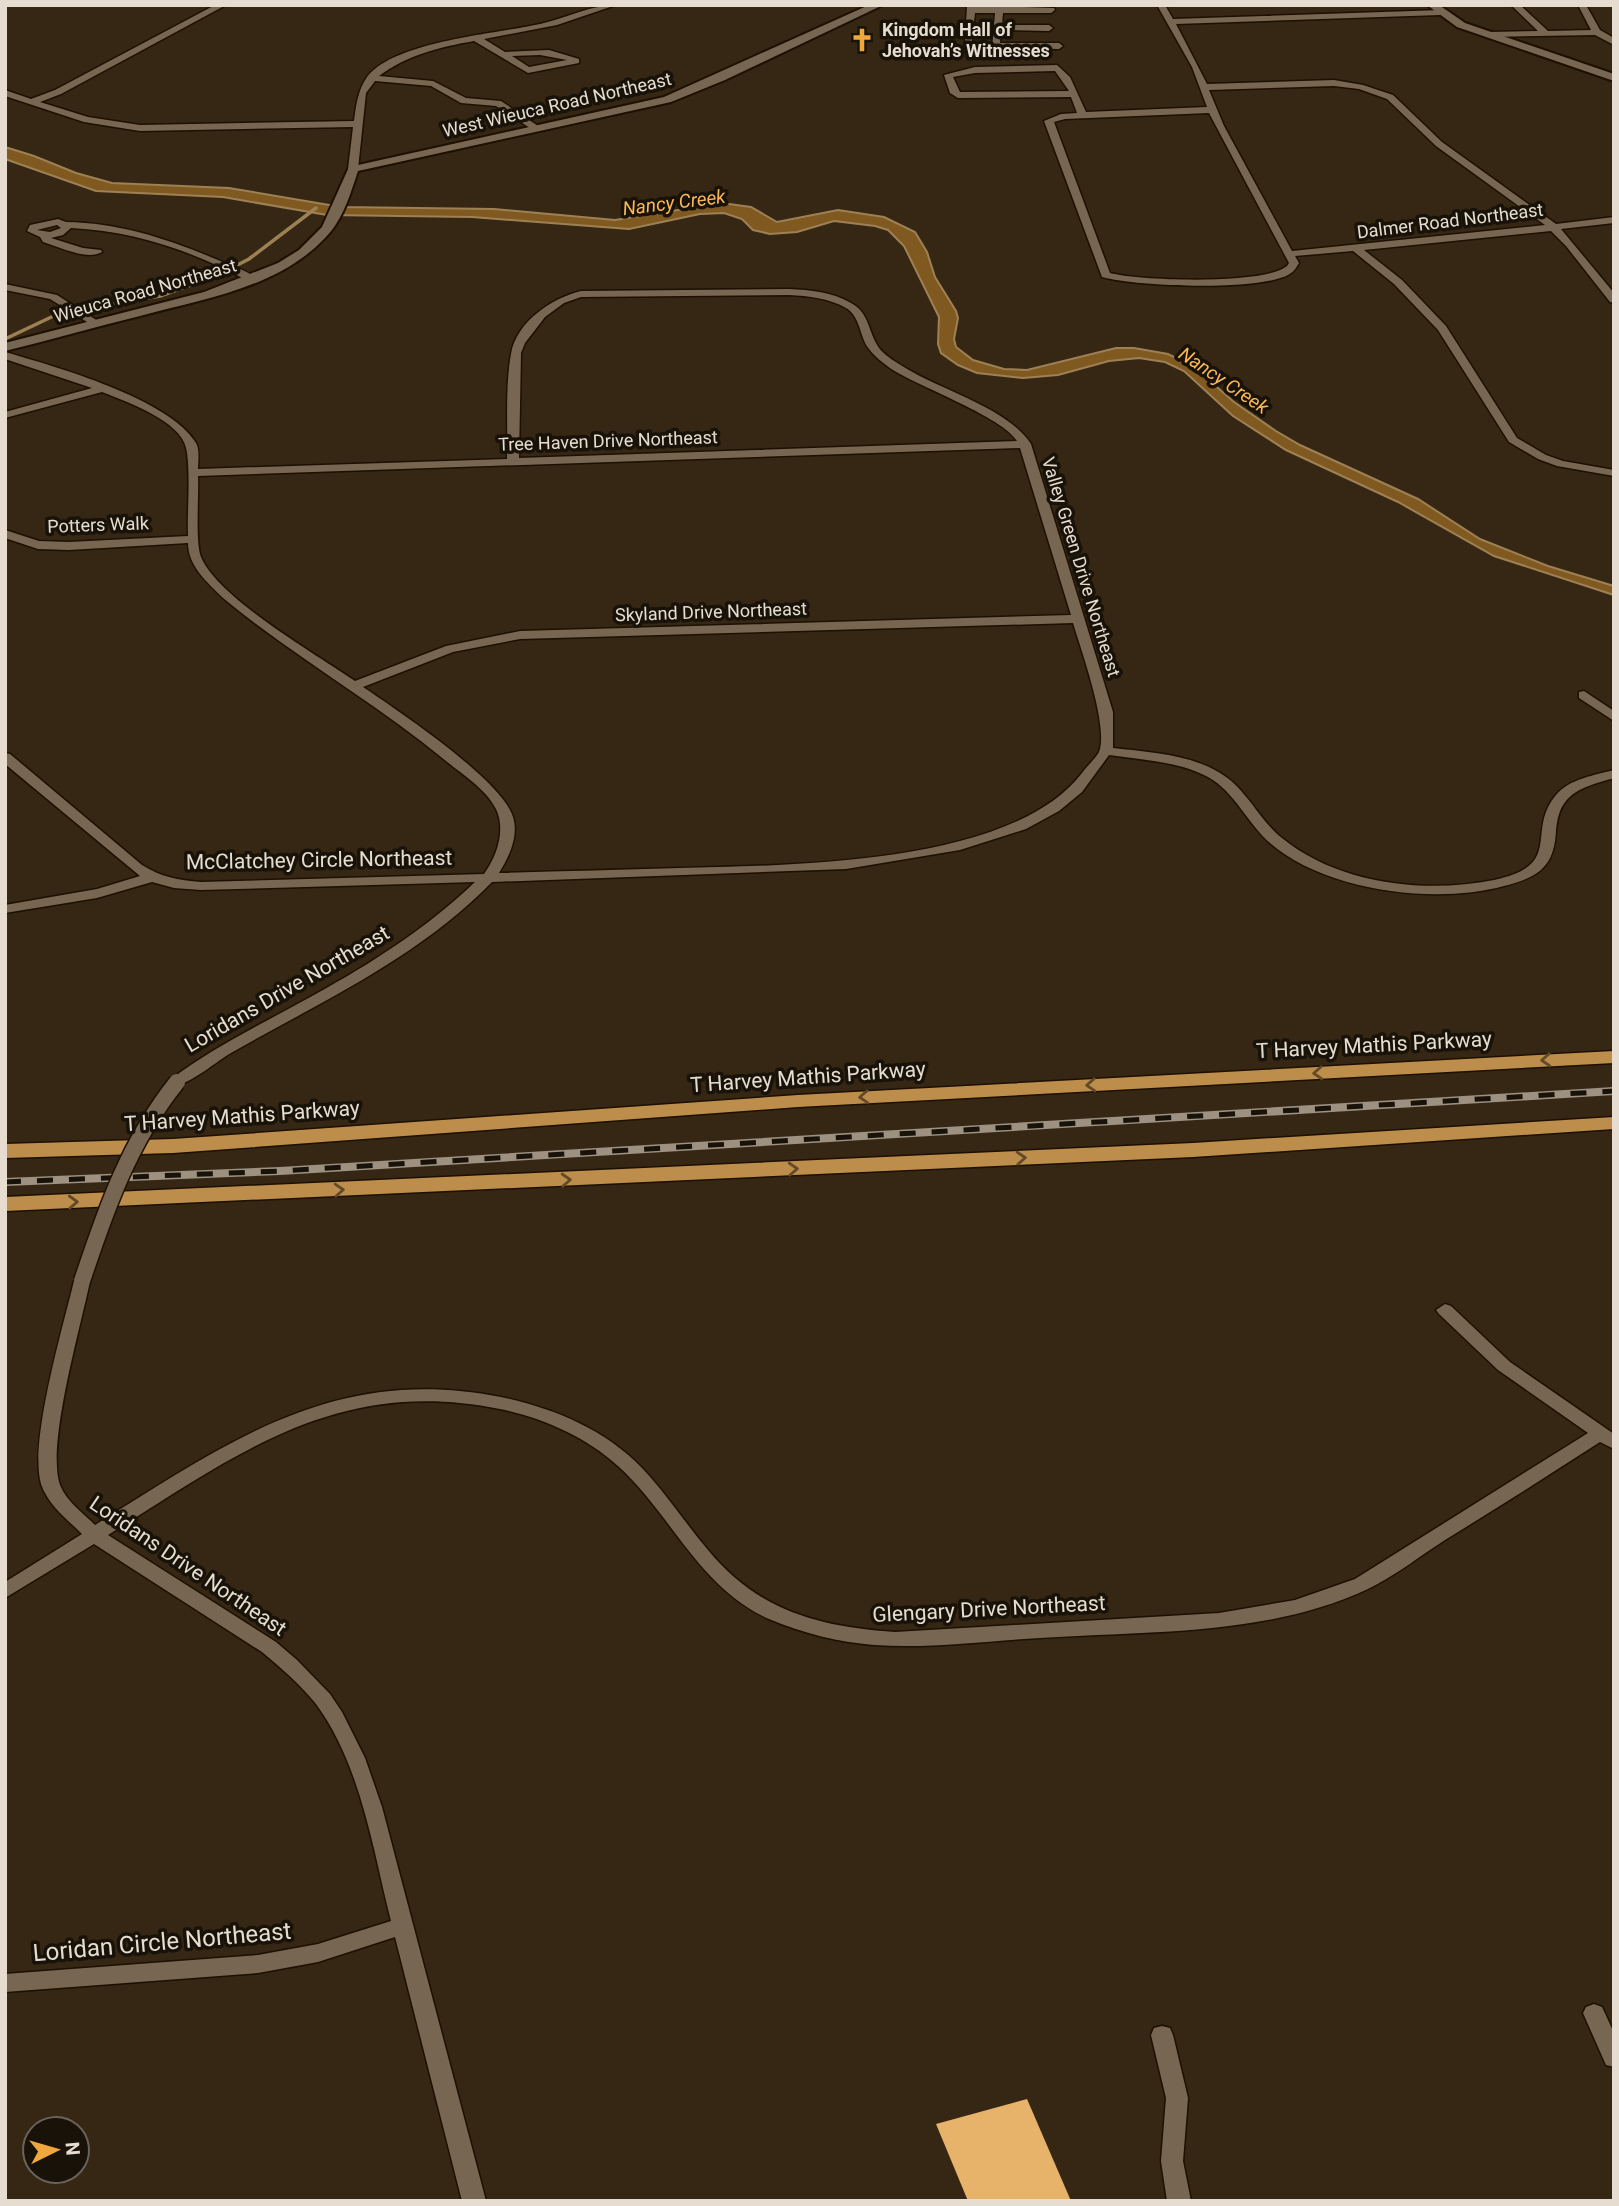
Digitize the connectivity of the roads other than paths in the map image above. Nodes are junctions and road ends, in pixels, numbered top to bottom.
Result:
1 (222, 5) edge
2 (612, 5) edge
3 (878, 5) edge
4 (1161, 5) edge
5 (1515, 5) edge
6 (1582, 5) edge
7 (971, 8) edge
8 (1436, 9) edge
9 (999, 10) junction
10 (1051, 10) dead end
11 (1171, 22) junction
12 (998, 27) junction
13 (1049, 27) dead end
14 (1597, 32) junction
15 (1545, 33) junction
16 (1489, 35) junction
17 (477, 39) junction
18 (1614, 42) edge
19 (968, 43) dead end
20 (1059, 46) dead end
21 (503, 55) junction
22 (371, 78) junction
23 (1614, 78) edge
24 (1204, 87) junction
25 (5, 93) edge
26 (1074, 94) junction
27 (33, 101) junction
28 (1211, 110) junction
29 (1083, 115) junction
30 (359, 124) junction
31 (531, 125) junction
32 (353, 169) junction
33 (1614, 220) edge
34 (1552, 226) junction
35 (1356, 249) junction
36 (97, 252) dead end
37 (1289, 254) junction
38 (248, 276) junction
39 (5, 287) edge
40 (1614, 300) edge
41 (91, 321) junction
42 (5, 347) edge
43 (5, 355) edge
44 (102, 388) junction
45 (5, 415) edge
46 (1025, 444) junction
47 (513, 462) junction
48 (1614, 472) edge
49 (193, 473) junction
50 (5, 534) edge
51 (193, 539) junction
52 (1078, 619) junction
53 (353, 687) junction
54 (1584, 695) dead end
55 (1614, 717) edge
56 (1106, 751) junction
57 (5, 757) edge
58 (1614, 774) edge
59 (152, 877) junction
60 (488, 878) junction
61 (5, 909) edge
62 (1614, 1057) edge
63 (1614, 1123) edge
64 (5, 1151) edge
65 (5, 1204) edge
66 (1445, 1310) dead end
67 (1607, 1439) edge
68 (94, 1535) junction
69 (5, 1591) edge
70 (402, 1926) junction
71 (5, 1983) edge
72 (1594, 2013) dead end
73 (1162, 2035) dead end
74 (1614, 2058) edge
75 (474, 2201) edge
76 (1179, 2201) edge

1 - 27 street
2 - 17 street
3 - 31 street, West Wieuca Road Northeast
4 - 11 street
5 - 15 street
6 - 14 street
7 - 9 street
7 - 19 street
8 - 11 street
8 - 16 street
9 - 10 street
9 - 12 street
11 - 24 street
12 - 13 street
12 - 20 street
14 - 15 street
14 - 18 street
15 - 16 street
16 - 23 street
17 - 21 street
17 - 22 street
21 - 21 street
22 - 30 street, Wieuca Road Northeast
22 - 31 street
24 - 28 street
24 - 34 street
25 - 27 street
26 - 26 street
26 - 29 street
27 - 30 street
28 - 29 street
28 - 37 street
29 - 37 street
30 - 32 street, Wieuca Road Northeast
31 - 32 street, West Wieuca Road Northeast
32 - 38 street, Wieuca Road Northeast
33 - 34 street, Dalmer Road Northeast
34 - 35 street, Dalmer Road Northeast
34 - 40 street
35 - 37 street, Dalmer Road Northeast
35 - 48 street
36 - 38 street
38 - 41 street, Wieuca Road Northeast
39 - 41 street
41 - 42 street, Wieuca Road Northeast
43 - 44 street, Loridans Drive Northeast
44 - 45 street
44 - 49 street, Loridans Drive Northeast
46 - 47 street, Tree Haven Drive Northeast
46 - 47 street, Valley Green Drive Northeast
46 - 52 street, Valley Green Drive Northeast
47 - 49 street, Tree Haven Drive Northeast
49 - 51 street, Loridans Drive Northeast
50 - 51 street, Potters Walk
51 - 53 street, Loridans Drive Northeast
52 - 53 street, Skyland Drive Northeast
52 - 56 street, Valley Green Drive Northeast
53 - 60 street, Loridans Drive Northeast
54 - 55 street
56 - 58 street
56 - 60 street
57 - 59 street, McClatchey Circle Northeast
59 - 60 street, McClatchey Circle Northeast
59 - 61 street
60 - 68 street, Loridans Drive Northeast, bridge
62 -> 64 highway, T Harvey Mathis Parkway
65 -> 63 highway
66 - 67 street
67 - 68 street, Glengary Drive Northeast
68 - 69 street, Glengary Drive Northeast
68 - 70 street, Loridans Drive Northeast
70 - 71 street, Loridan Circle Northeast
70 - 75 street, Loridans Drive Northeast
72 - 74 street
73 - 76 street

